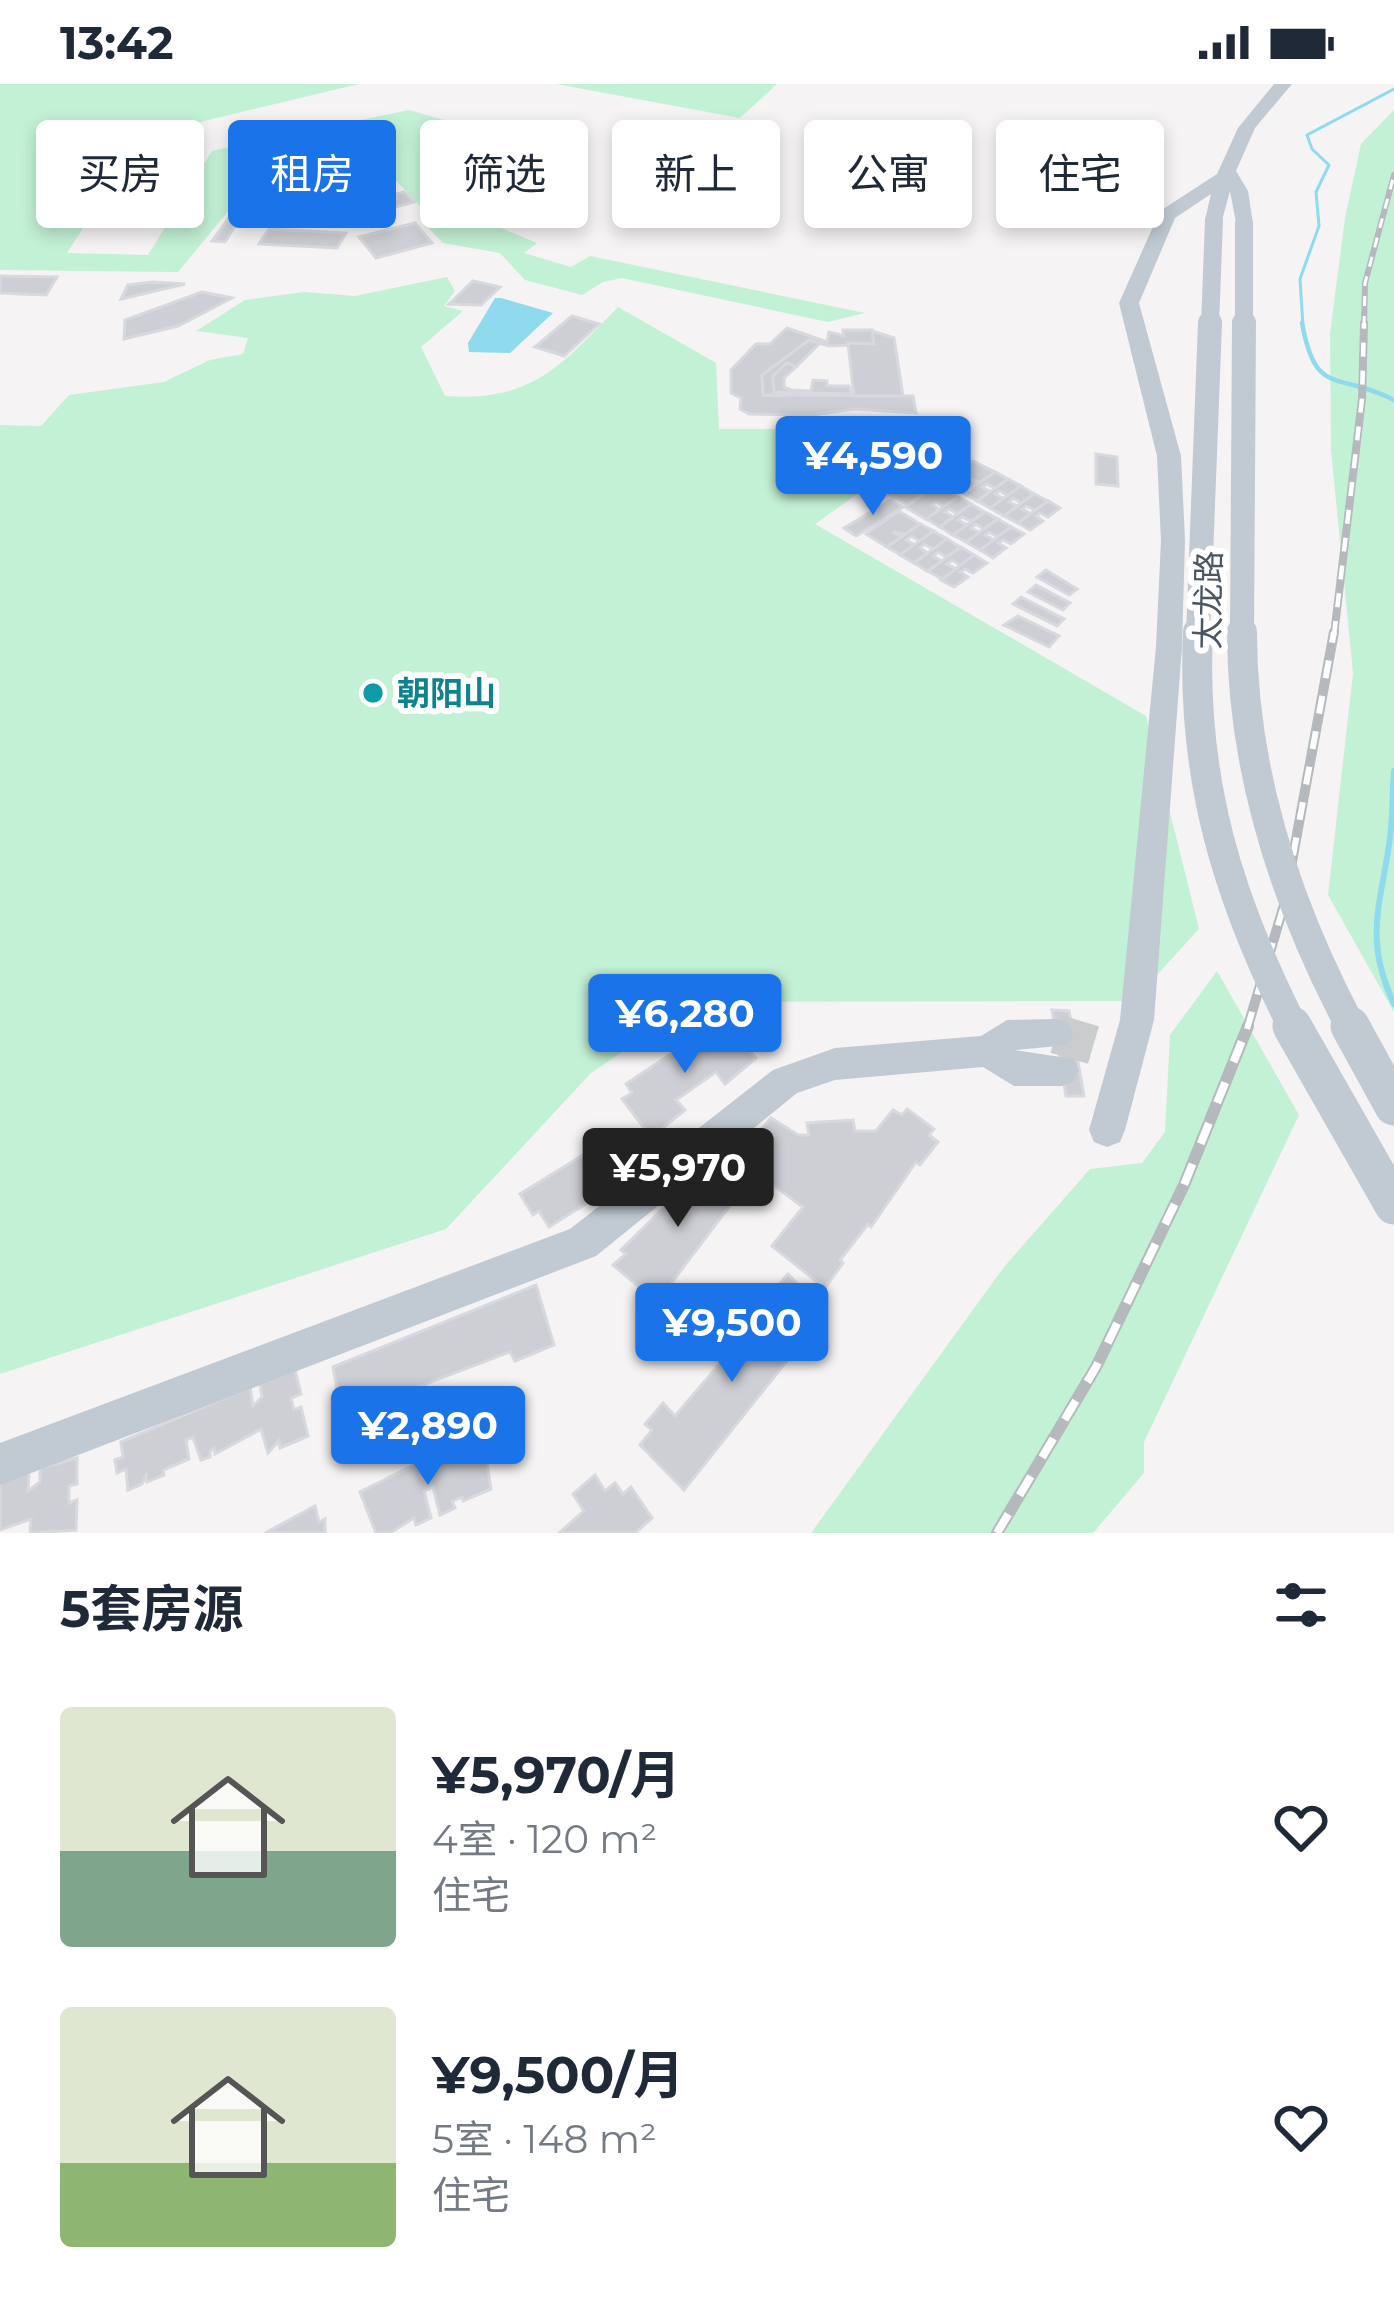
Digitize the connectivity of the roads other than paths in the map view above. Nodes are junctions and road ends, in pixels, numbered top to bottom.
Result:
1 (1284, 84) edge
2 (1229, 174) junction
3 (1056, 1034) tunnel mouth
4 (988, 1052) junction
5 (1062, 1070) tunnel mouth
6 (1394, 1106) edge
7 (1106, 1130) dead end
8 (1394, 1205) edge
9 (0, 1464) edge

1 - 2 street
2 - 6 street, 太龙路, bridge
2 - 7 street
2 - 8 street, bridge
3 - 4 street
4 - 5 street
4 - 9 street

